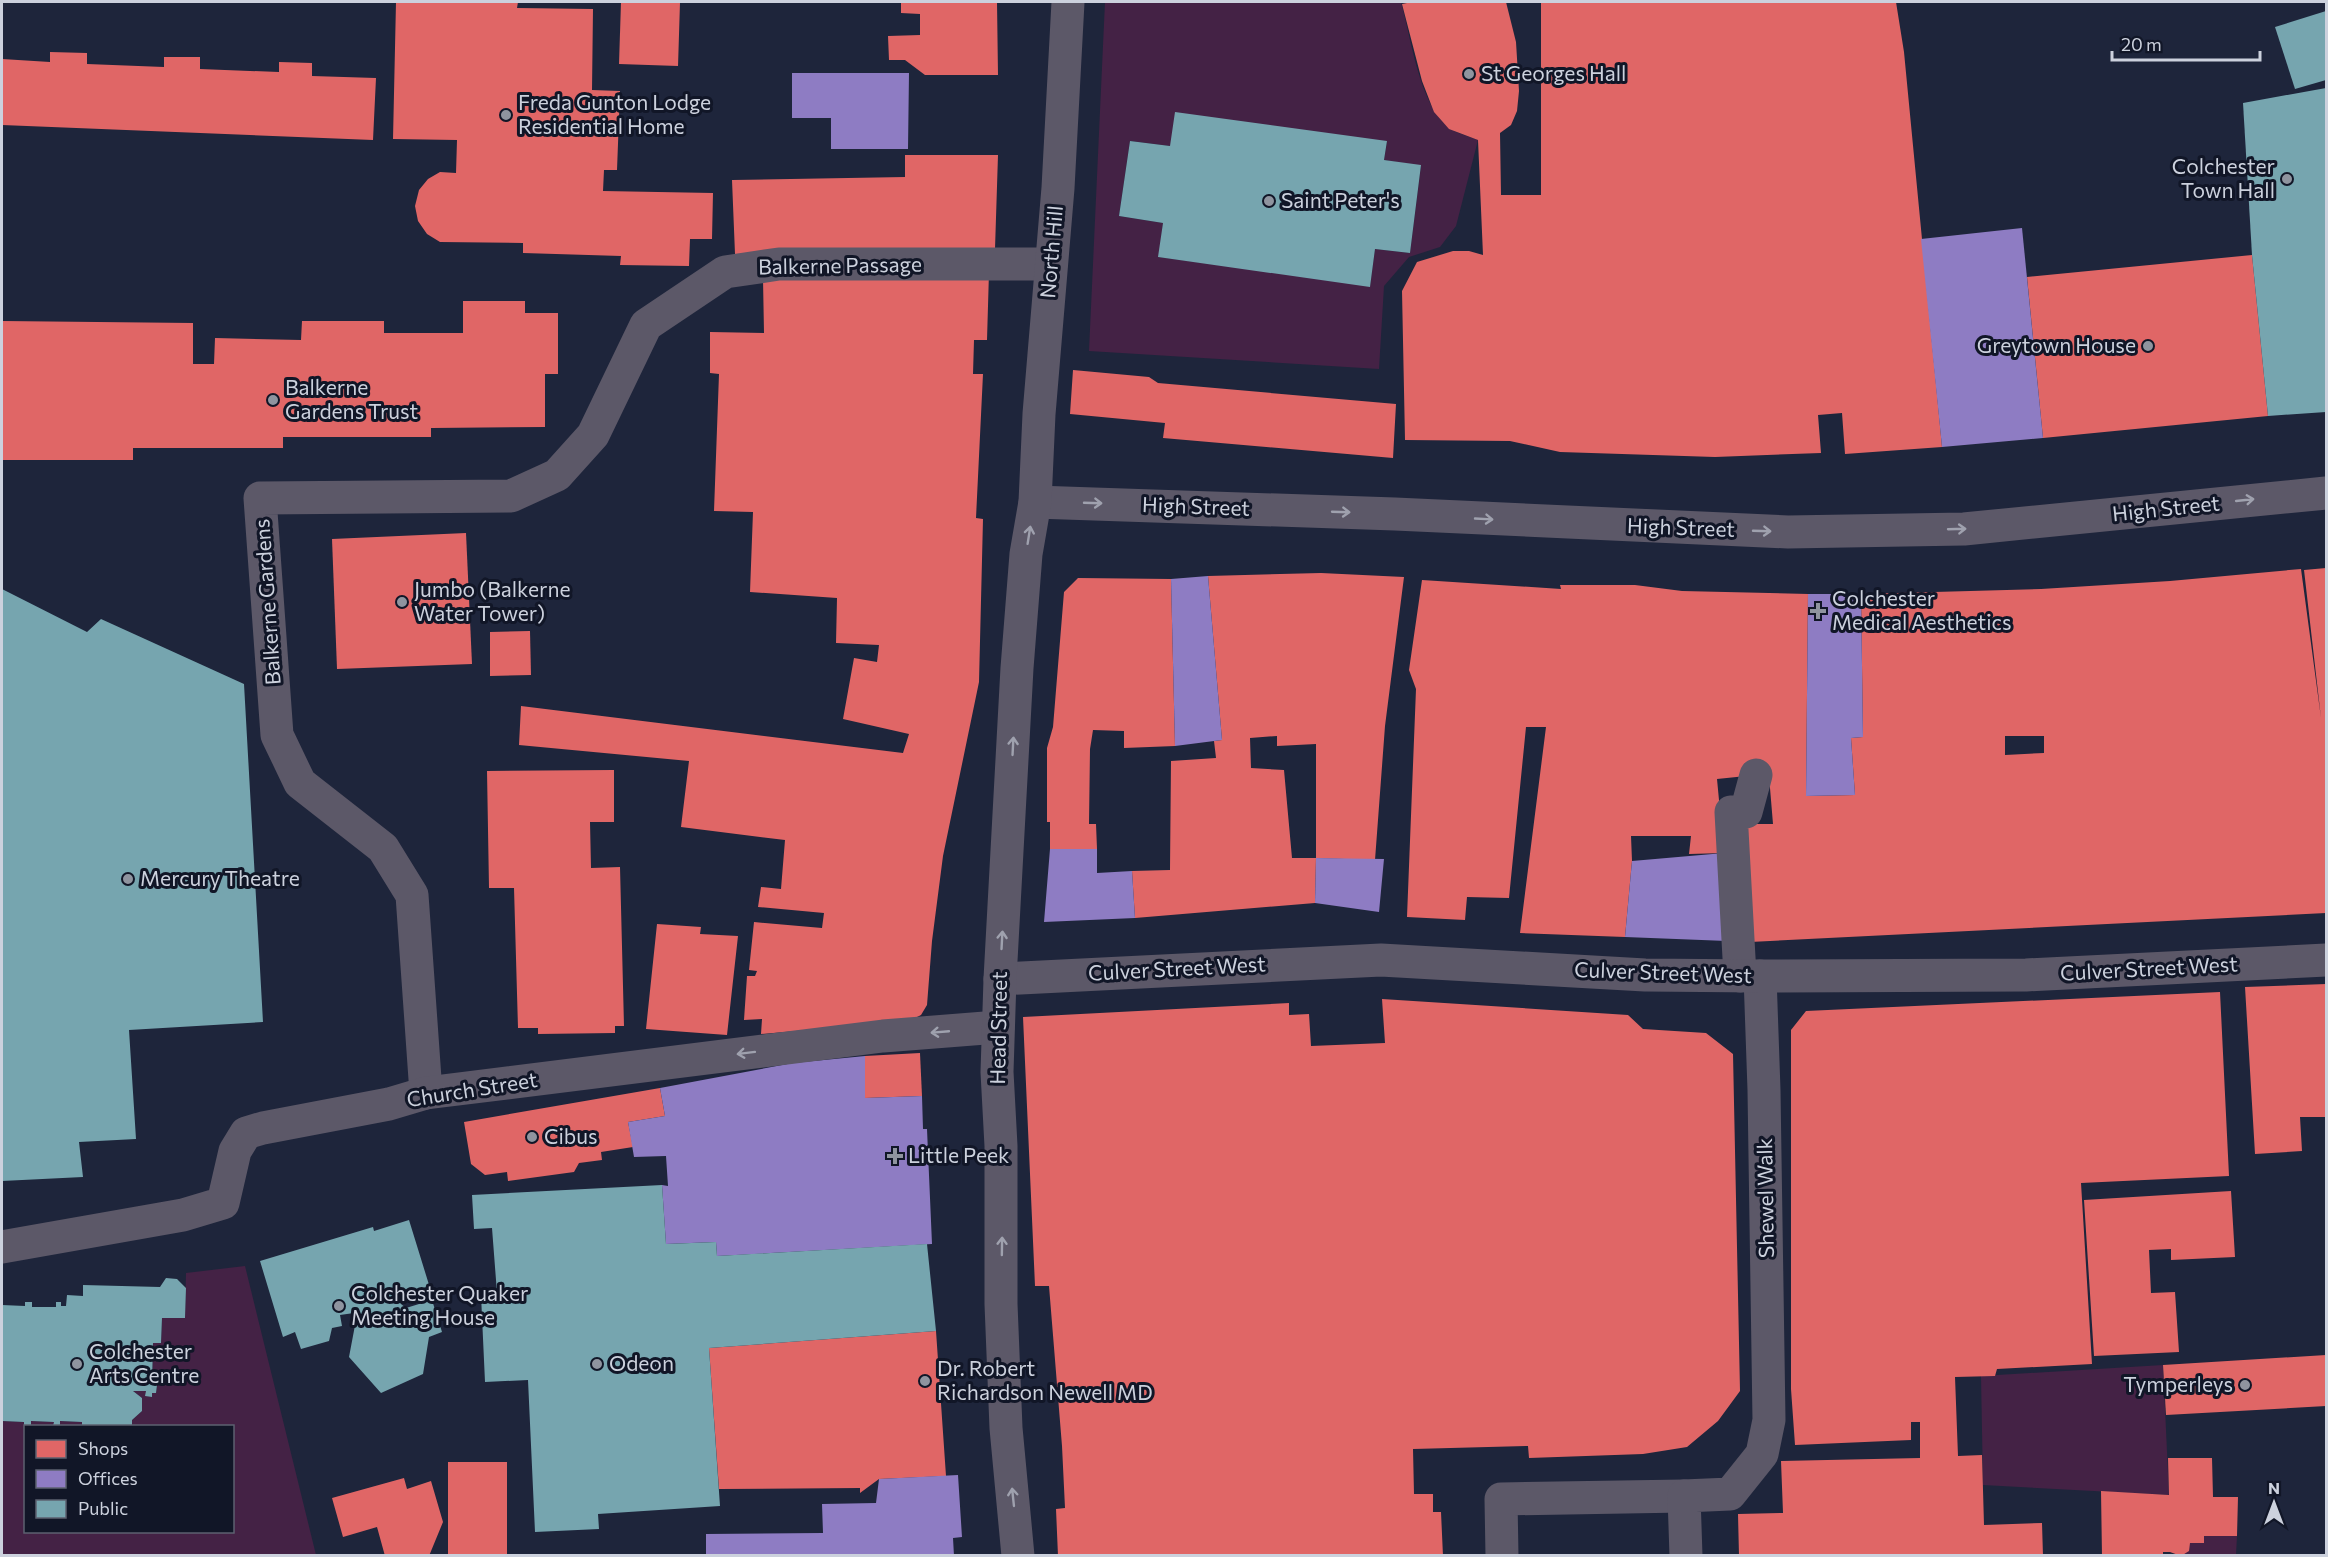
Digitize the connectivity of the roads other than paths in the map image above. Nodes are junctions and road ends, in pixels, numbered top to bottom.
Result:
1 (1068, 2) edge
2 (1051, 264) junction
3 (646, 325) joint
4 (2326, 492) edge
5 (1035, 501) junction
6 (1756, 776) dead end
7 (2326, 960) edge
8 (1750, 975) junction
9 (1000, 979) junction
10 (998, 1027) junction
11 (426, 1093) junction
12 (2, 1247) edge
13 (1684, 1496) junction
14 (1018, 1556) edge
15 (1502, 1556) edge
16 (1686, 1556) edge

1 - 2 street, North Hill
2 - 3 street, Balkerne Passage
2 - 5 street, North Hill
3 - 11 street, Balkerne Gardens
5 -> 4 street, High Street
9 -> 5 street, Head Street
6 - 8 street, Shewel Walk
7 - 8 street, Culver Street West
8 - 9 street, Culver Street West
8 - 13 street, Shewel Walk
9 - 10 street, Head Street
10 -> 11 street, Church Street
14 -> 10 street, Head Street
11 - 12 street, Church Street
13 - 15 street, Shewel Walk
13 - 16 street

